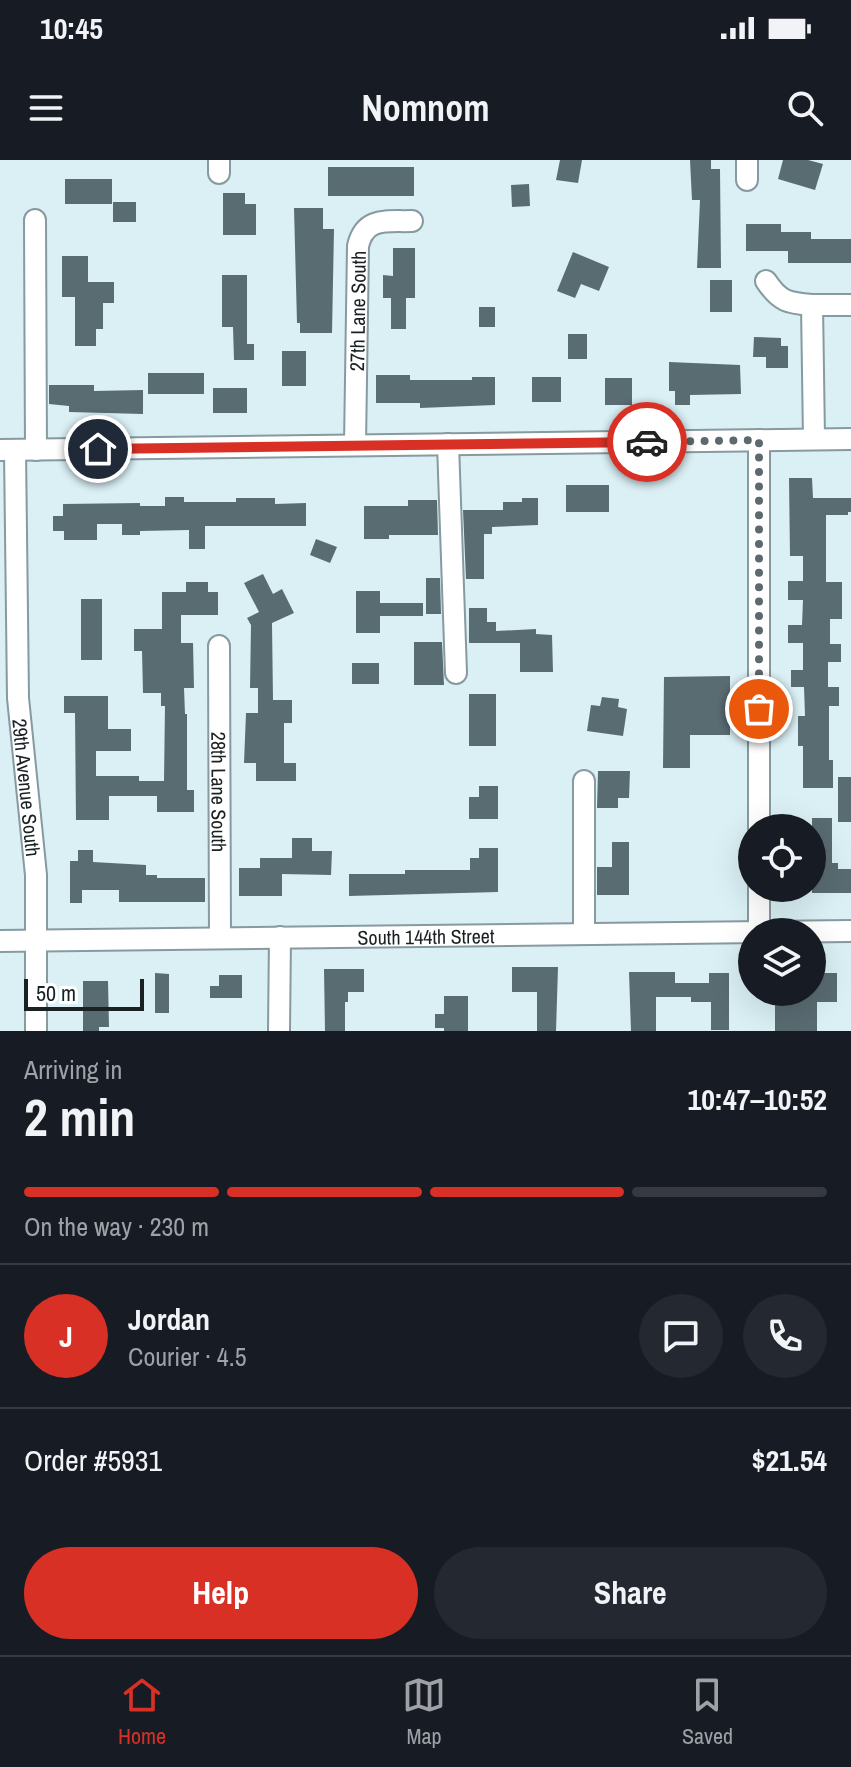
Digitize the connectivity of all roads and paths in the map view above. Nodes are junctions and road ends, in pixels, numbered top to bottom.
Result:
1 (35, 220) dead end
2 (412, 221) dead end
3 (766, 281) dead end
4 (812, 305) junction
5 (851, 305) edge
6 (814, 439) junction
7 (851, 439) edge
8 (759, 440) junction
9 (448, 444) junction
10 (355, 445) junction
11 (17, 450) edge
12 (219, 646) dead end
13 (456, 673) dead end
14 (584, 781) dead end
15 (759, 814) edge
16 (826, 931) edge
17 (851, 931) edge
18 (738, 932) edge
19 (584, 934) junction
20 (280, 937) junction
21 (220, 938) junction
22 (37, 940) junction
23 (0, 941) edge
24 (36, 1031) edge
25 (279, 1031) edge

1 - 11 street, 29th Avenue South
2 - 10 street, 27th Lane South
3 - 4 street
4 - 5 street
4 - 6 street
6 - 7 street
6 - 8 street
8 - 9 street
8 - 15 street
9 - 10 street
9 - 13 street
10 - 11 street
11 - 22 street, 29th Avenue South
12 - 21 street, 28th Lane South
14 - 19 street
16 - 17 street, South 144th Street
18 - 19 street, South 144th Street
19 - 20 street, South 144th Street
20 - 21 street, South 144th Street
20 - 25 street
21 - 22 street, South 144th Street
22 - 23 street, South 144th Street
22 - 24 street, 29th Avenue South

